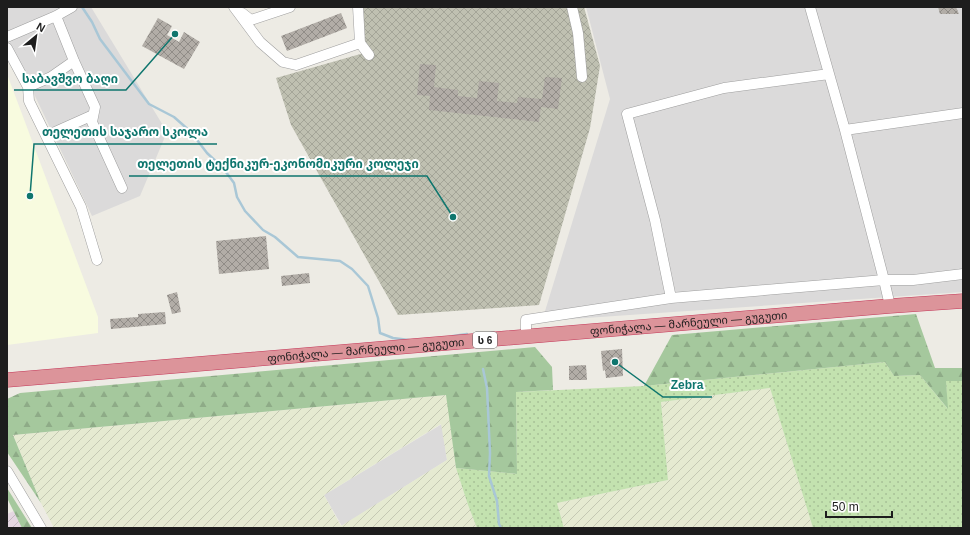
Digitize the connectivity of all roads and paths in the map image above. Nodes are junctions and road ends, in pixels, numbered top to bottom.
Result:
1 (72, 7) edge
2 (234, 7) edge
3 (290, 7) edge
4 (358, 7) edge
5 (810, 7) edge
6 (575, 9) edge
7 (56, 16) junction
8 (7, 37) edge
9 (360, 42) junction
10 (7, 48) edge
11 (369, 54) dead end
12 (74, 61) junction
13 (829, 74) junction
14 (582, 77) dead end
15 (28, 88) junction
16 (963, 113) edge
17 (93, 115) junction
18 (845, 130) junction
19 (46, 136) junction
20 (122, 188) dead end
21 (96, 260) dead end
22 (963, 274) edge
23 (884, 280) junction
24 (671, 298) junction
25 (963, 301) edge
26 (890, 306) junction
27 (526, 337) junction
28 (7, 380) edge
29 (7, 470) edge
30 (41, 528) edge

1 - 7 street
2 - 3 street
2 - 9 street
4 - 9 street
5 - 13 street
6 - 14 street
7 - 8 street
7 - 12 street
9 - 11 street
10 - 15 street
12 - 15 street
12 - 17 street
13 - 18 street
13 - 24 street
15 - 19 street
16 - 18 street
17 - 19 street
17 - 20 street
18 - 23 street
19 - 21 street
22 - 23 street
23 - 24 street
23 - 26 street
24 - 27 street
25 - 26 highway, ფონიჭალა — მარნეული — გუგუთი / ს 6
26 - 27 highway, ფონიჭალა — მარნეული — გუგუთი / ს 6
27 - 28 highway, ფონიჭალა — მარნეული — გუგუთი / ს 6
29 - 30 street

